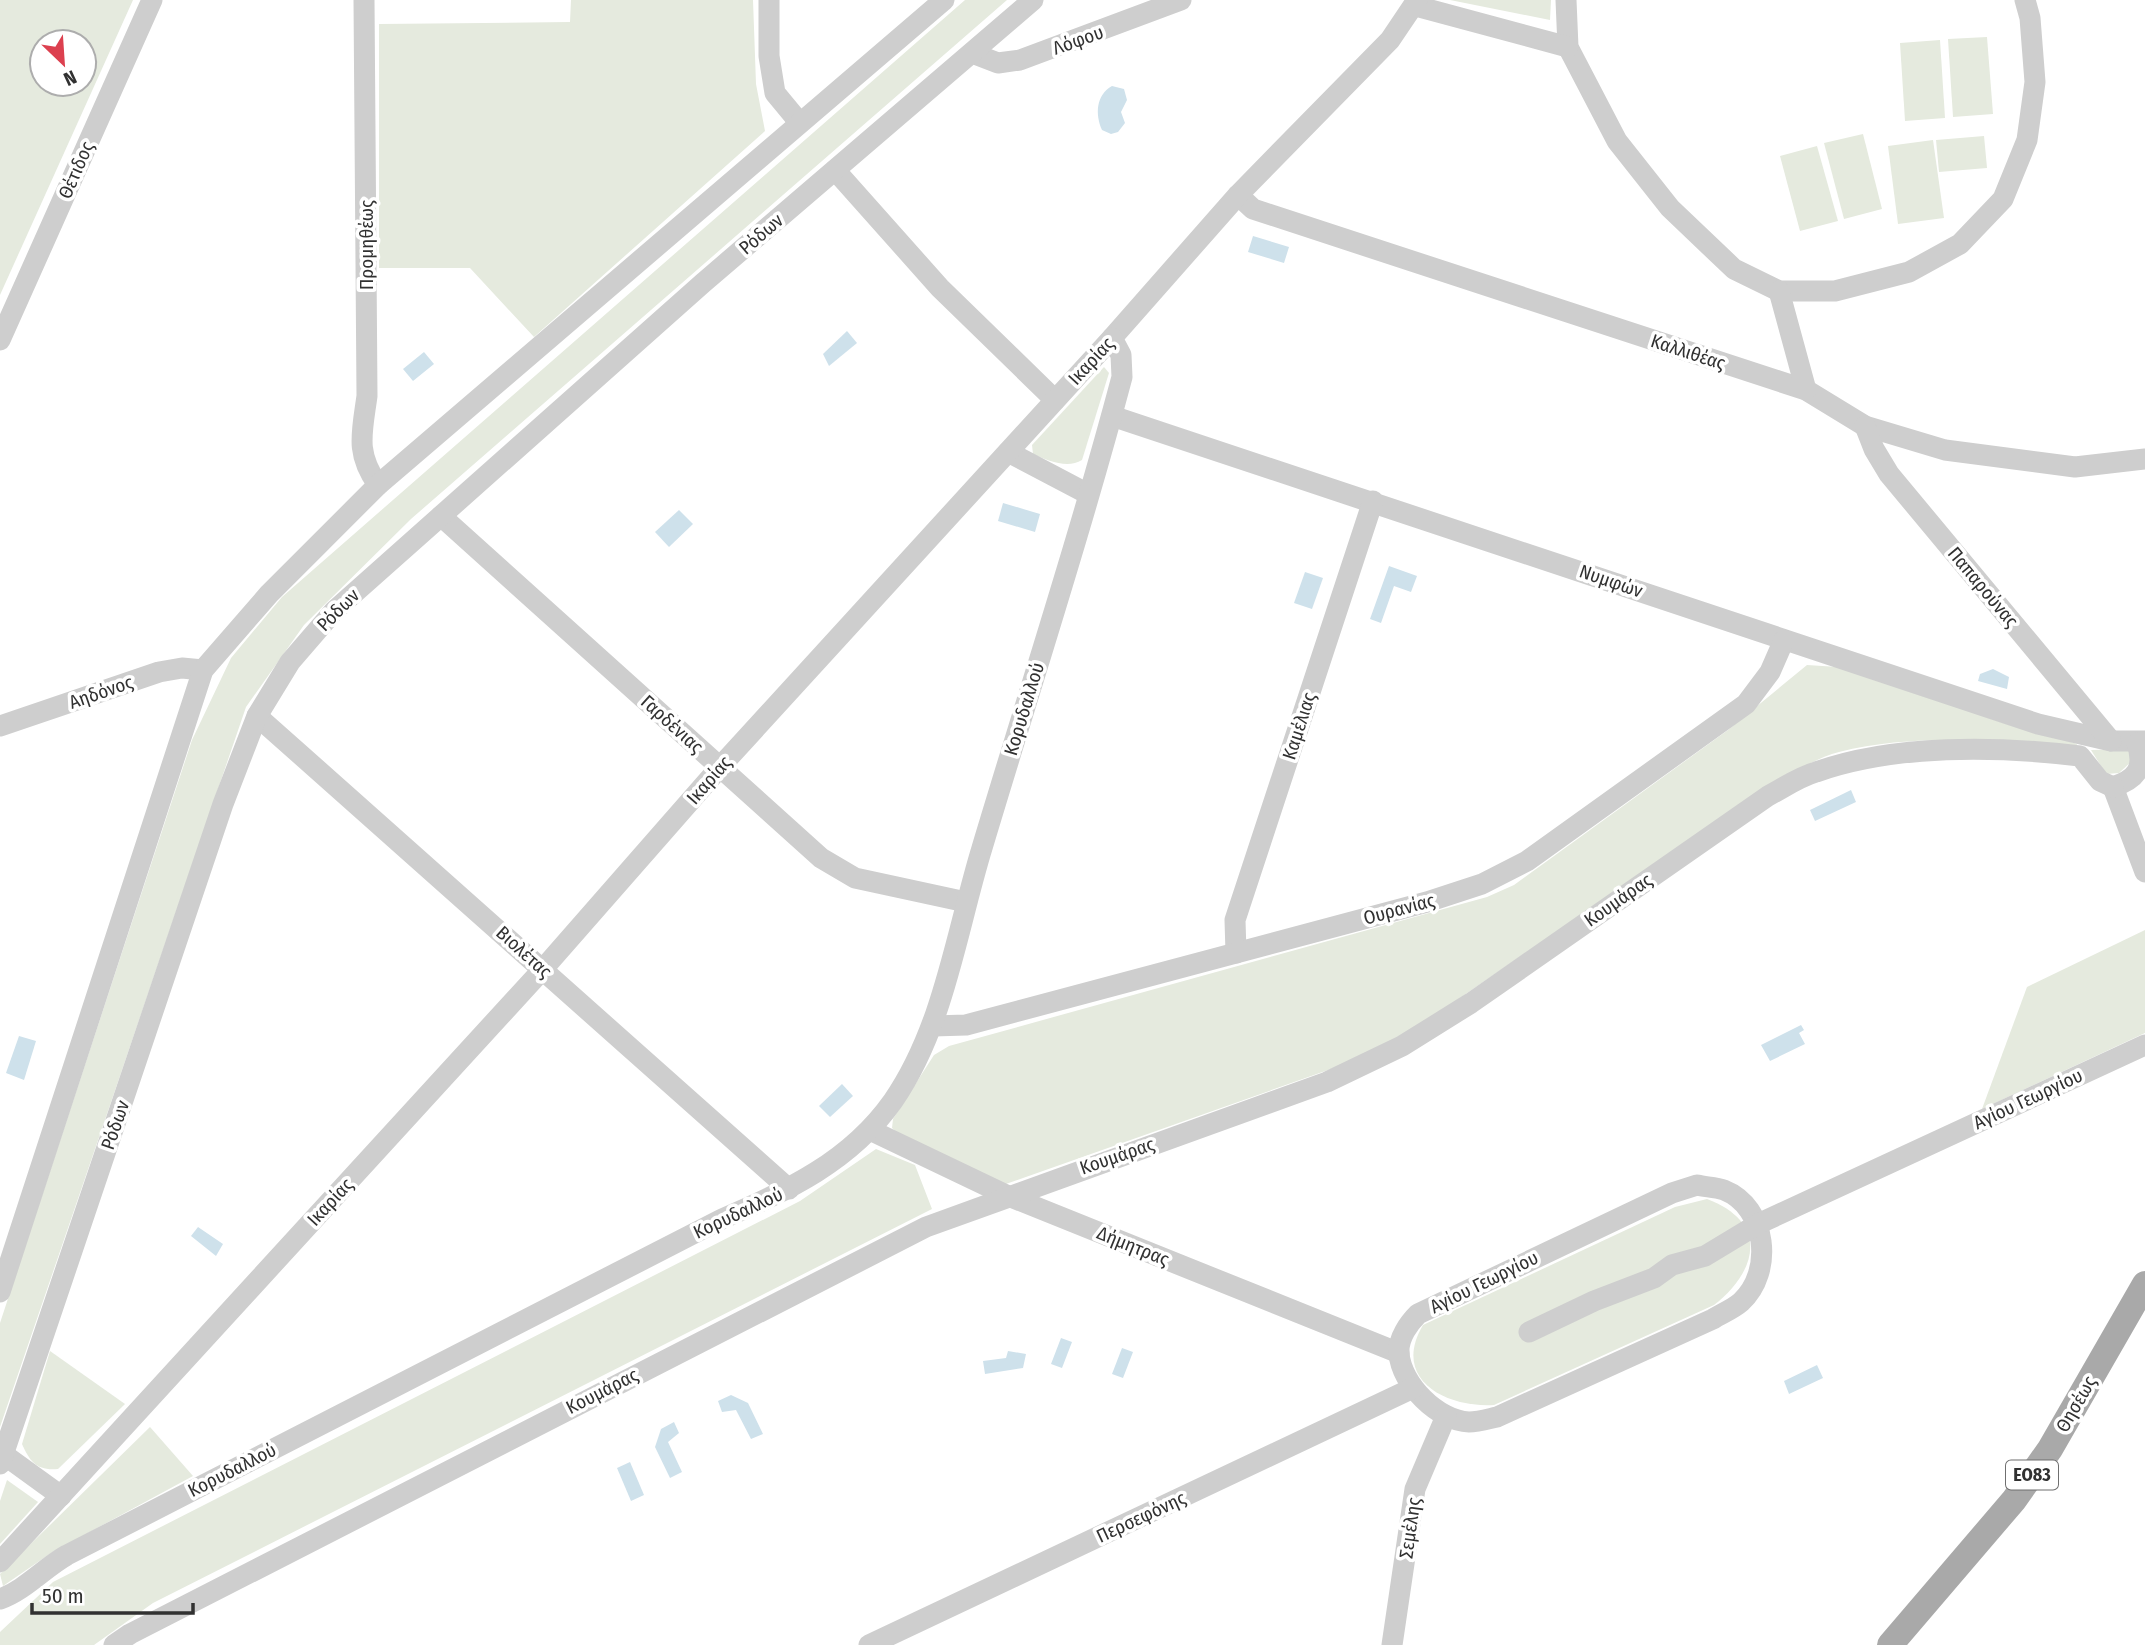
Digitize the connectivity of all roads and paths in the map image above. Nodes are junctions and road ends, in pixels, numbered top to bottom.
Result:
1 (152, 0) edge
2 (364, 0) edge
3 (769, 0) edge
4 (944, 0) edge
5 (1033, 0) edge
6 (1181, 0) edge
7 (1566, 0) edge
8 (2025, 0) edge
9 (1416, 3) edge
10 (1568, 47) junction
11 (972, 53) junction
12 (799, 122) junction
13 (835, 170) junction
14 (1238, 195) junction
15 (1779, 291) junction
16 (1112, 338) junction
17 (0, 340) edge
18 (1806, 390) junction
19 (1055, 400) junction
20 (1112, 416) junction
21 (1865, 426) junction
22 (1008, 452) junction
23 (2145, 459) edge
24 (378, 485) junction
25 (1088, 494) junction
26 (1373, 501) junction
27 (440, 516) junction
28 (1784, 640) junction
29 (203, 670) junction
30 (257, 716) junction
31 (0, 726) edge
32 (2111, 741) junction
33 (2141, 742) edge
34 (720, 767) junction
35 (2113, 788) junction
36 (2145, 872) edge
37 (966, 902) junction
38 (1236, 953) junction
39 (544, 970) junction
40 (933, 1026) junction
41 (2145, 1045) edge
42 (870, 1130) junction
43 (789, 1189) junction
44 (1006, 1195) junction
45 (1758, 1224) junction
46 (2145, 1284) edge
47 (0, 1292) edge
48 (1529, 1332) dead end
49 (1399, 1353) junction
50 (1413, 1388) junction
51 (1446, 1416) junction
52 (2, 1459) edge
53 (61, 1496) junction
54 (0, 1562) edge
55 (0, 1599) edge
56 (114, 1645) edge
57 (869, 1645) edge
58 (1392, 1645) edge
59 (1890, 1645) edge

1 - 17 street, Θέτιδος
2 - 24 street, Προμηθέως
3 - 12 street
4 - 12 street
5 - 11 street, Ρόδων
6 - 11 street, Λόφου
7 - 10 street
8 - 15 street
9 - 10 street
9 - 14 street, Ικαρίας
10 - 15 street
11 - 13 street, Ρόδων
12 - 24 street
13 - 19 street
13 - 27 street, Ρόδων
14 - 16 street, Ικαρίας
14 - 18 street, Καλλιθέας
15 - 18 street
16 - 19 street, Ικαρίας
16 - 20 street, Κορυδαλλού
18 - 21 street, Καλλιθέας
19 - 22 street, Ικαρίας
20 - 25 street, Κορυδαλλού
20 - 26 street, Νυμφών
21 - 23 street, Καλλιθέας
21 - 32 street, Παπαρούνας
22 - 25 street
22 - 34 street, Ικαρίας
24 - 29 street
25 - 37 street, Κορυδαλλού
26 - 28 street, Νυμφών
26 - 38 street, Καμέλιας
27 - 30 street, Ρόδων
27 - 34 street, Γαρδένιας
28 - 32 street, Νυμφών
28 - 38 street, Ουρανίας
29 - 31 street, Αηδόνος
29 - 47 street
30 - 39 street, Βιολέτας
30 - 52 street, Ρόδων
32 - 33 street, Νυμφών
33 - 35 street
34 - 37 street, Γαρδένιας
34 - 39 street, Ικαρίας
35 - 36 street
35 - 44 street, Κουμάρας
37 - 40 street, Κορυδαλλού
38 - 40 street, Ουρανίας
39 - 43 street, Βιολέτας
39 - 53 street, Ικαρίας
40 - 42 street, Κορυδαλλού
41 - 45 street, Αγίου Γεωργίου
42 - 43 street, Κορυδαλλού
42 - 44 street, Δήμητρας
43 - 55 street, Κορυδαλλού
44 - 49 street, Δήμητρας
44 - 56 street, Κουμάρας
45 - 48 street
45 - 49 street, Αγίου Γεωργίου
45 - 51 street
46 - 59 main road, Θησέως / ΕΟ83
49 - 50 street
50 - 51 street
50 - 57 street, Περσεφόνης
51 - 58 street, Σεμέλης
52 - 53 street
53 - 54 street, Ικαρίας

